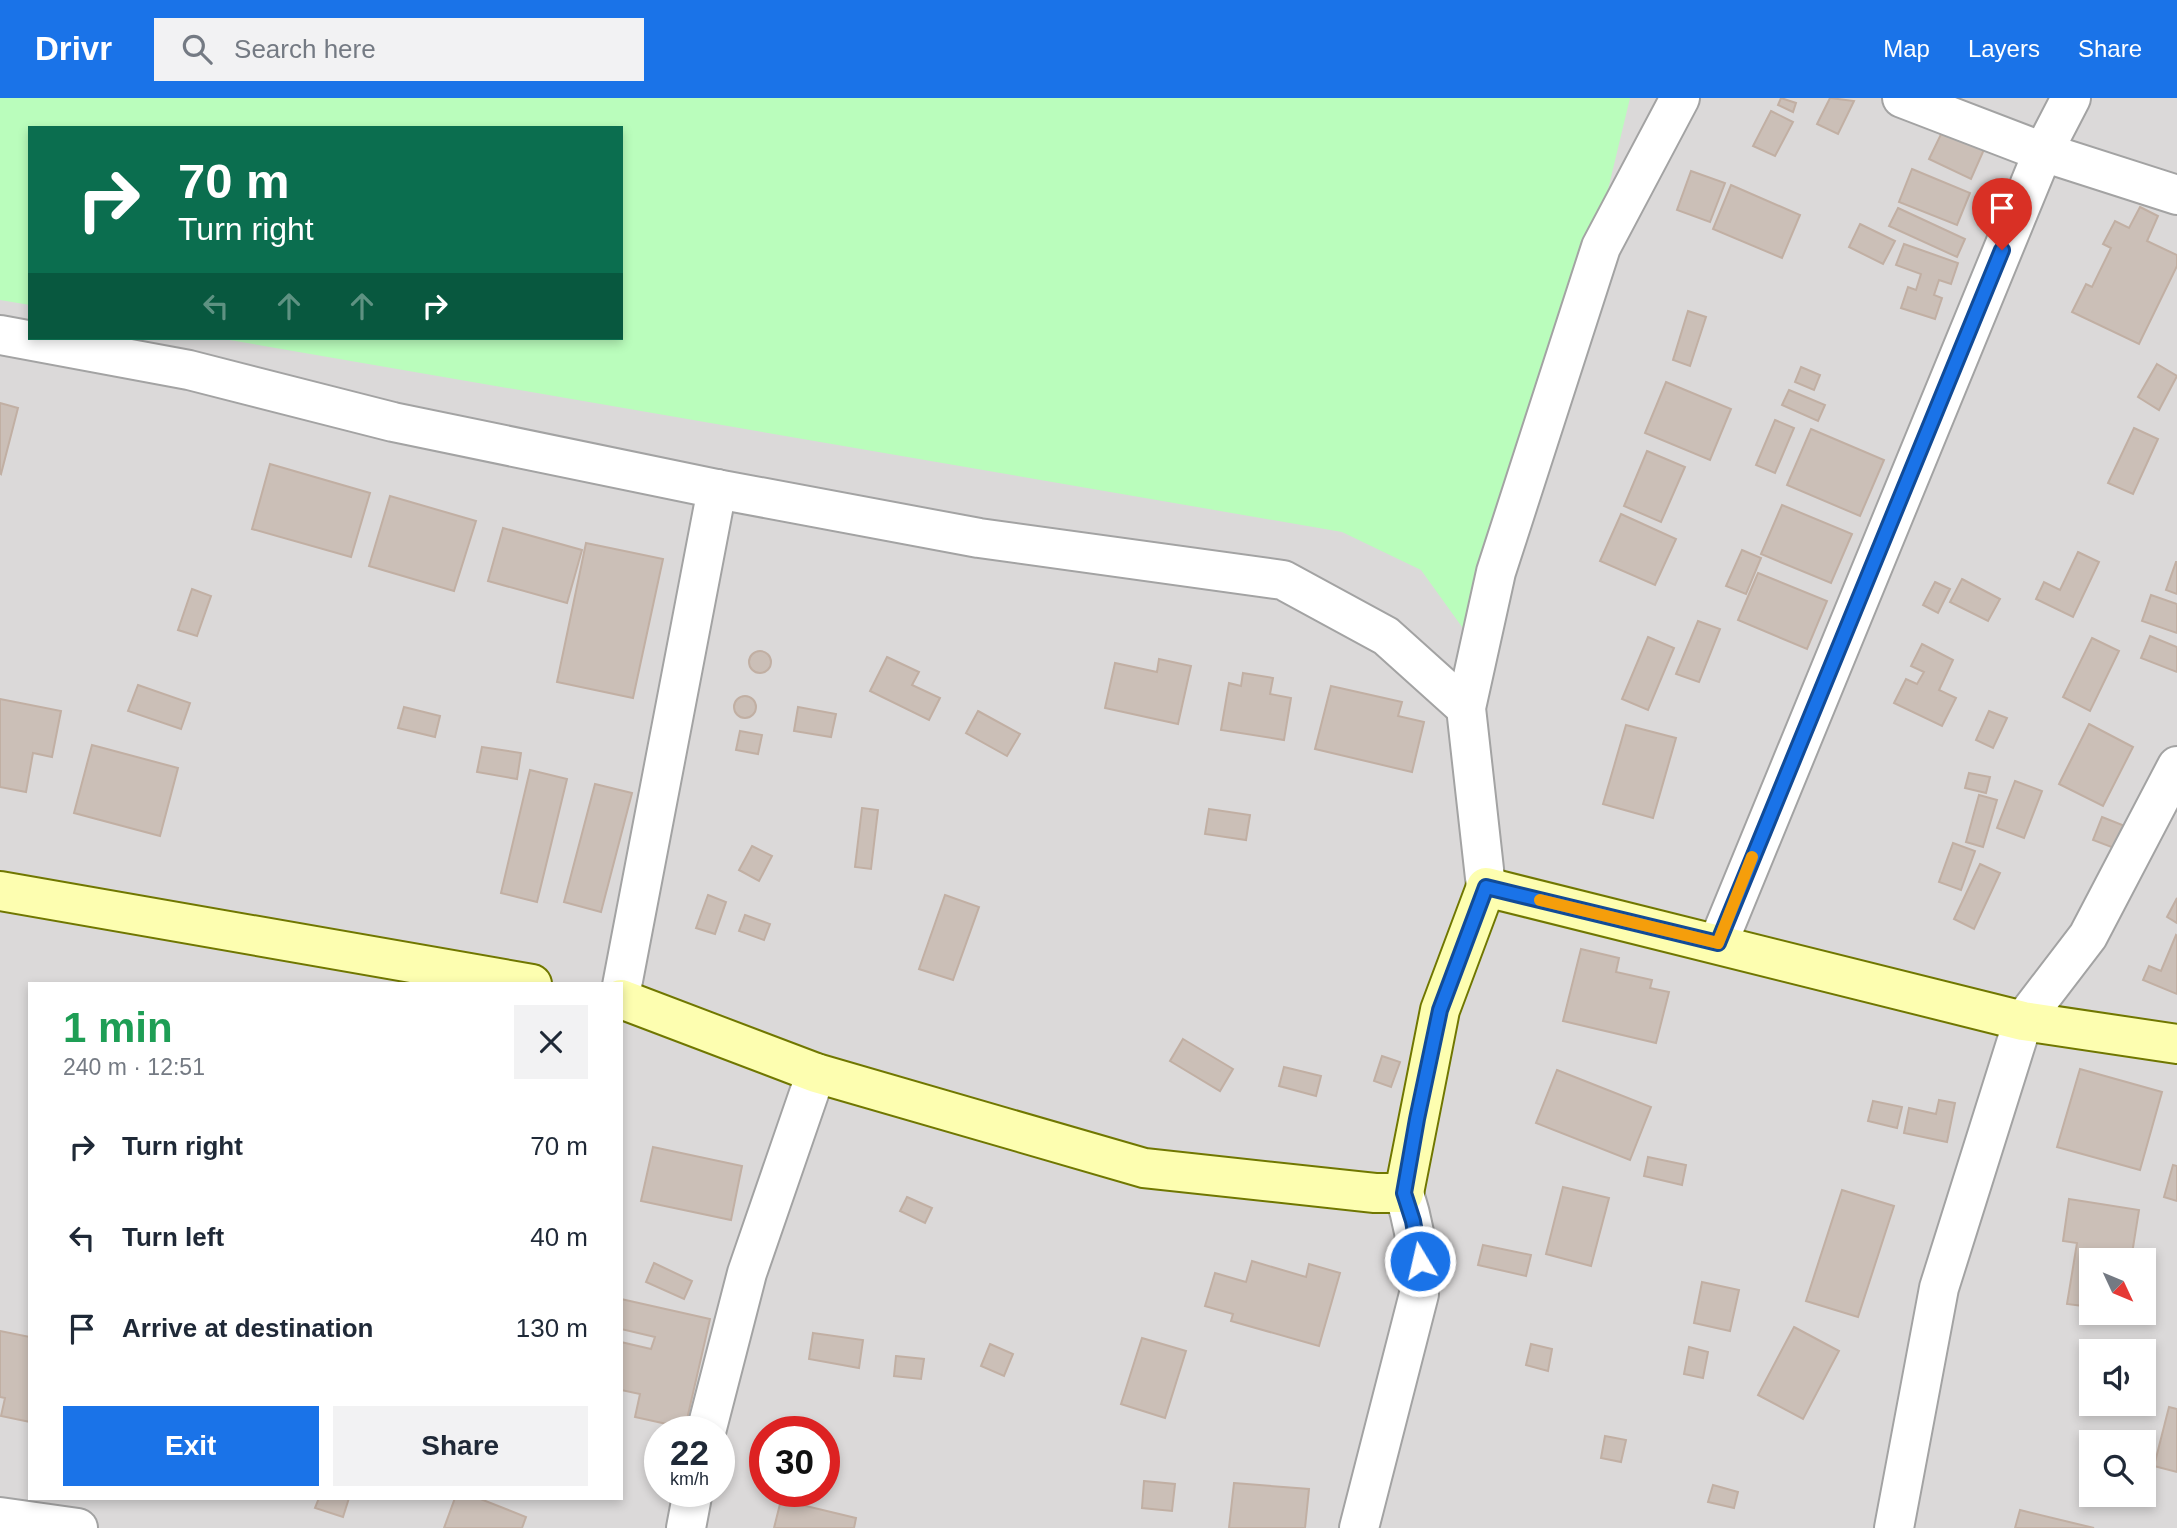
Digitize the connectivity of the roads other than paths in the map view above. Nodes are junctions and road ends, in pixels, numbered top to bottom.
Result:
1 (1680, 98) edge
2 (1902, 98) edge
3 (2071, 98) edge
4 (2043, 152) junction
5 (2177, 195) edge
6 (0, 335) edge
7 (718, 489) junction
8 (1466, 708) junction
9 (2177, 766) edge
10 (1486, 887) junction
11 (0, 891) edge
12 (1718, 943) junction
13 (521, 982) edge
14 (623, 982) edge
15 (623, 1000) edge
16 (2023, 1021) junction
17 (2177, 1044) edge
18 (816, 1073) junction
19 (1404, 1193) junction
20 (710, 1416) edge
21 (690, 1507) edge
22 (0, 1517) edge
23 (78, 1528) edge
24 (685, 1528) edge
25 (1359, 1528) edge
26 (1894, 1528) edge

1 - 8 street
2 - 4 street
3 - 4 street
4 - 5 street
4 - 12 street
6 - 7 street
7 - 8 street
7 - 14 street
8 - 10 street
9 - 16 street
10 - 12 main road
10 - 19 main road
11 - 13 main road
12 - 16 main road
15 - 18 main road
16 - 17 main road
16 - 26 street
18 - 19 main road
18 - 20 street
19 - 25 street
21 - 24 street
22 - 23 street

